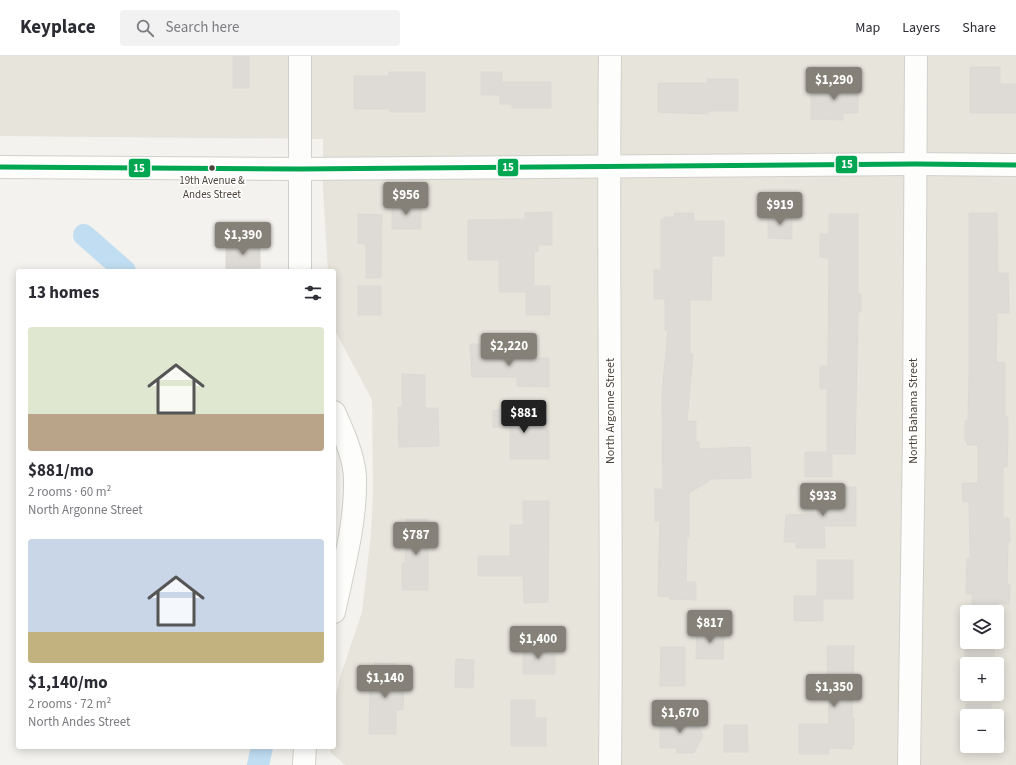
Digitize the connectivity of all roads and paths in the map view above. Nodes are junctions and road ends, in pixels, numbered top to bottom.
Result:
1 (300, 56) edge
2 (610, 56) edge
3 (916, 56) edge
4 (915, 164) junction
5 (1016, 165) edge
6 (0, 167) edge
7 (608, 167) junction
8 (300, 170) junction
9 (300, 269) edge
10 (336, 416) edge
11 (336, 602) edge
12 (305, 749) edge
13 (304, 765) edge
14 (610, 765) edge
15 (909, 765) edge

1 - 8 street
2 - 7 street, North Argonne Street
3 - 4 street, North Bahama Street
4 - 5 street
4 - 7 street
4 - 15 street, North Bahama Street
6 - 8 street
7 - 8 street
7 - 14 street, North Argonne Street
8 - 9 street
10 - 11 street
12 - 13 street

